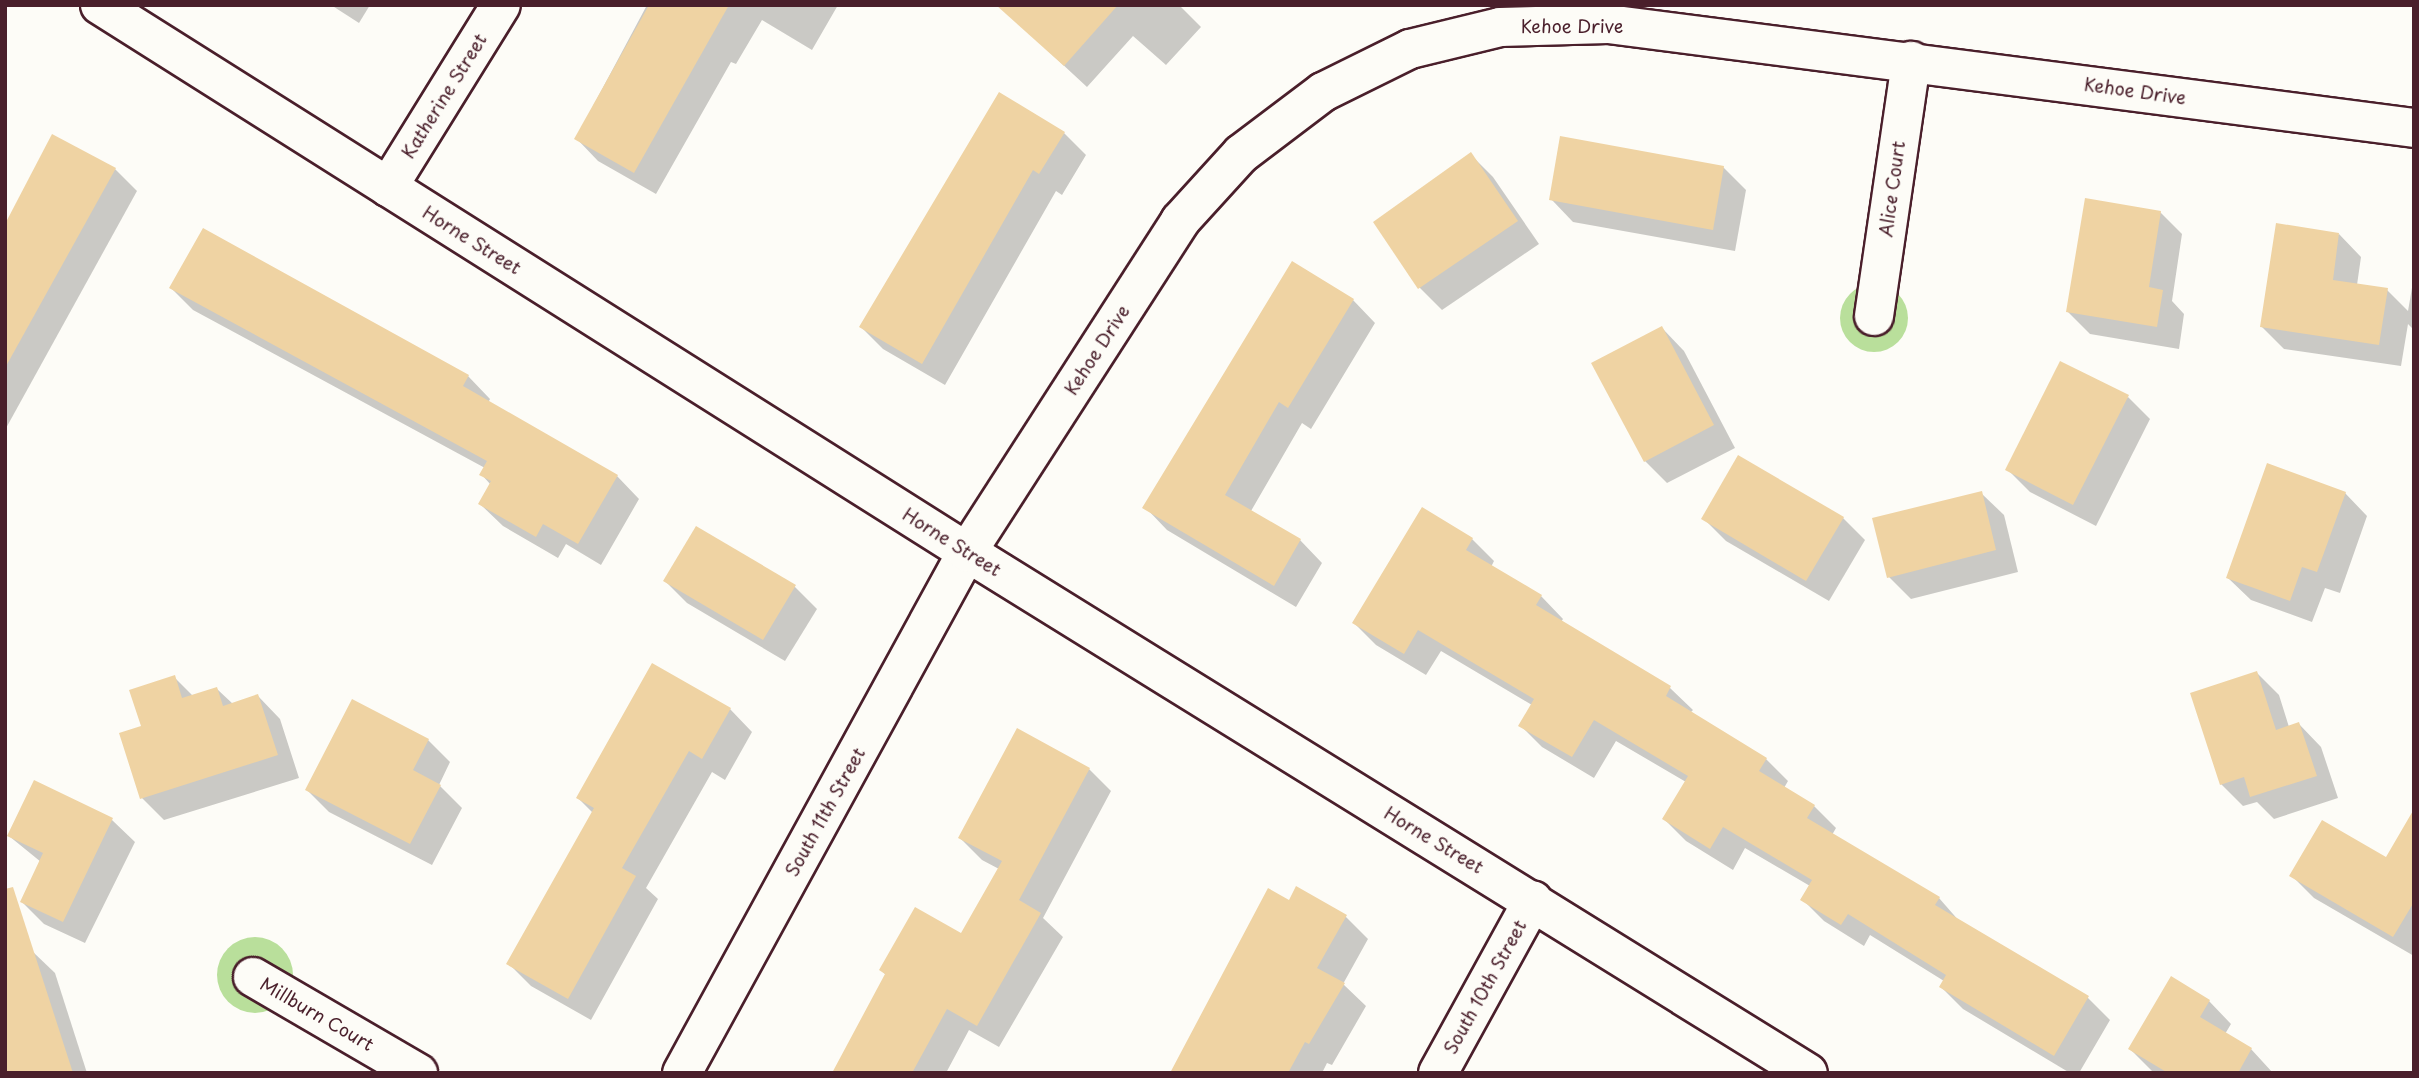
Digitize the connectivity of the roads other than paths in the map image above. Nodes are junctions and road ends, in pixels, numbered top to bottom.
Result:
1 (100, 5) edge
2 (501, 5) edge
3 (1911, 61) junction
4 (2414, 128) edge
5 (388, 187) junction
6 (1874, 316) dead end
7 (967, 552) junction
8 (1533, 900) junction
9 (253, 977) dead end
10 (418, 1073) edge
11 (682, 1073) edge
12 (1438, 1073) edge
13 (1808, 1073) edge

1 - 5 street, Horne Street
2 - 5 street, Katherine Street
3 - 4 street, Kehoe Drive
3 - 6 street, Alice Court
3 - 7 street, Kehoe Drive
5 - 7 street, Horne Street
7 - 8 street, Horne Street
7 - 11 street, South 11th Street
8 - 12 street, South 10th Street
8 - 13 street, Horne Street
9 - 10 street, Millburn Court

